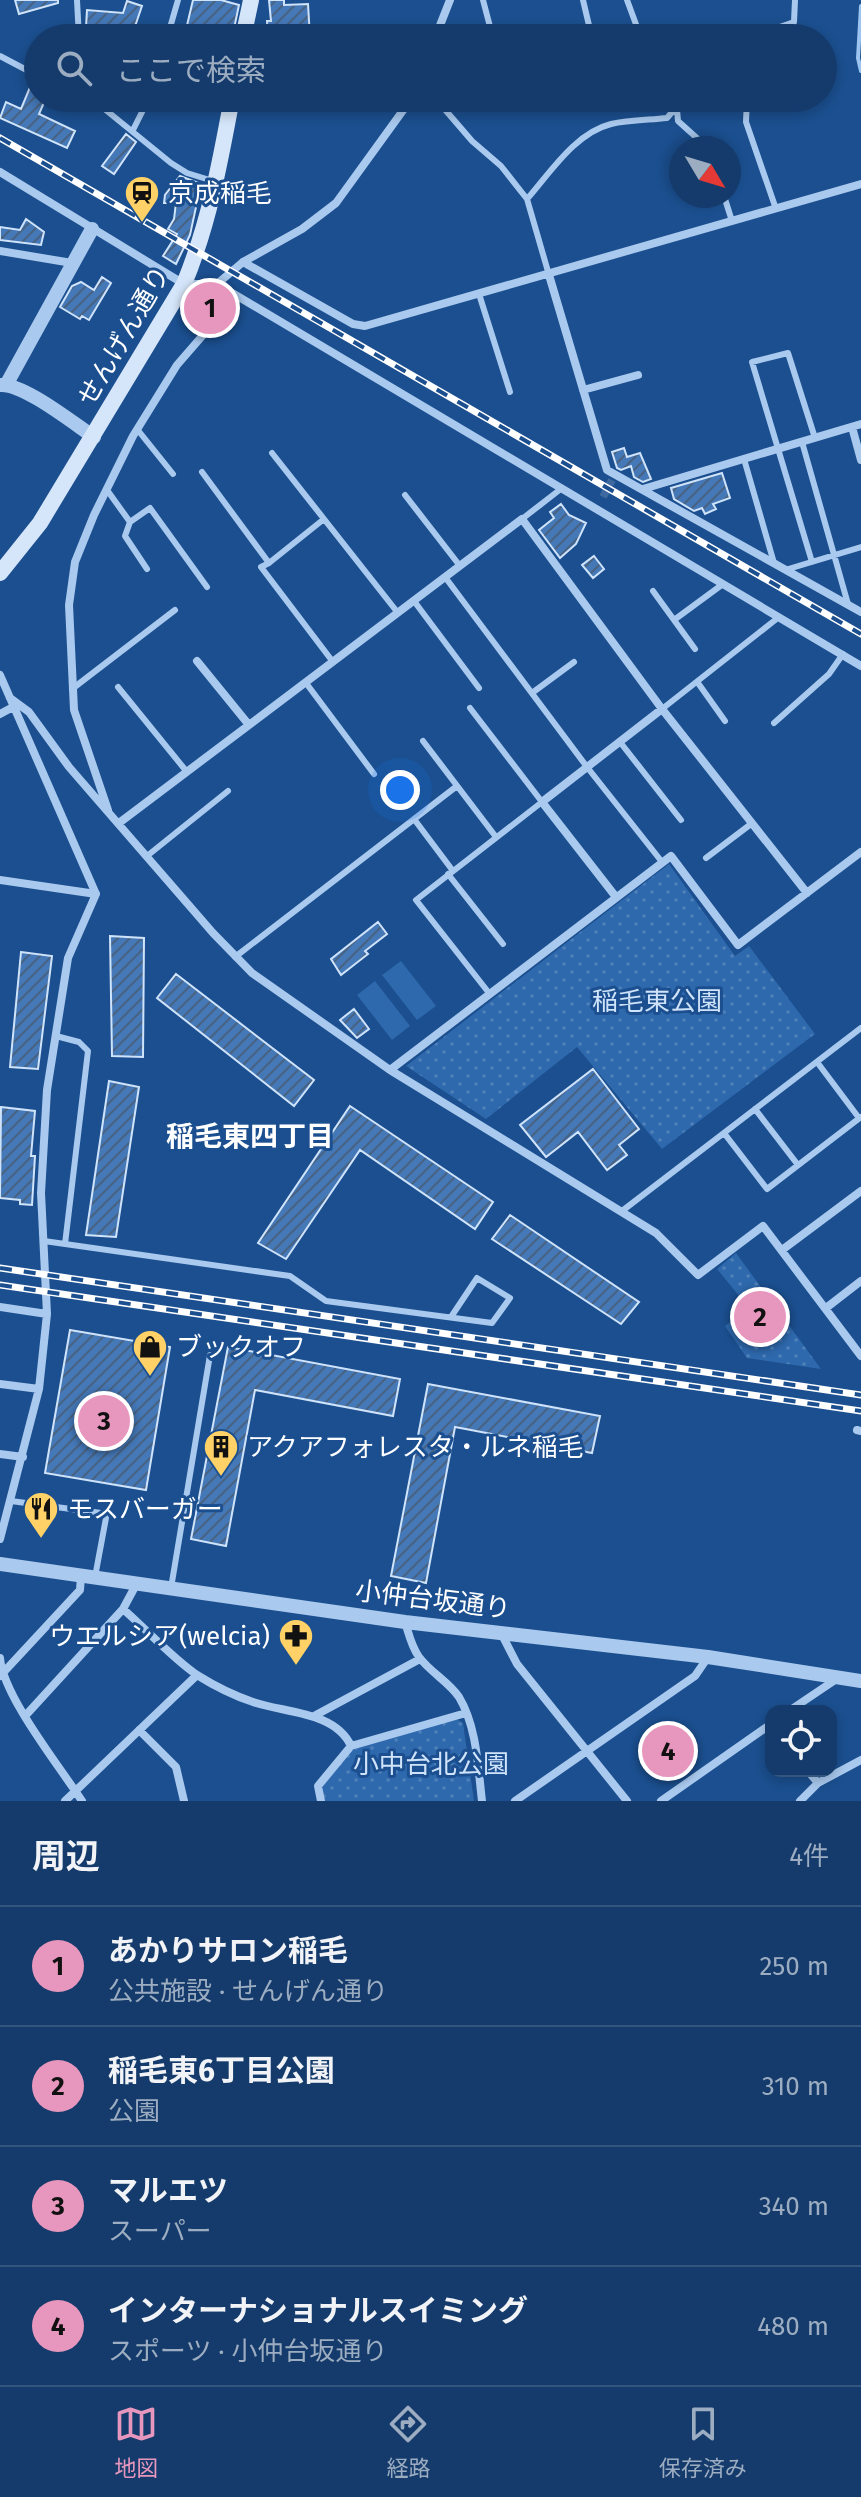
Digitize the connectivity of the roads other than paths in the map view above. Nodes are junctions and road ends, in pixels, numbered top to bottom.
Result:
1 (77, 0) edge
2 (178, 0) edge
3 (251, 0) edge
4 (450, 0) edge
5 (483, 0) edge
6 (583, 0) edge
7 (627, 0) edge
8 (795, 0) edge
9 (78, 24) edge
10 (171, 24) edge
11 (246, 24) edge
12 (441, 24) edge
13 (489, 24) edge
14 (589, 24) edge
15 (636, 24) edge
16 (788, 24) edge
17 (0, 56) edge
18 (24, 69) edge
19 (109, 112) edge
20 (142, 112) edge
21 (229, 112) edge
22 (402, 112) edge
23 (447, 112) edge
24 (673, 112) edge
25 (678, 112) edge
26 (746, 112) edge
27 (133, 130) junction
28 (695, 136) edge
29 (0, 172) edge
30 (216, 182) junction
31 (861, 184) edge
32 (527, 199) junction
33 (728, 208) edge
34 (776, 209) junction
35 (732, 221) junction
36 (92, 229) junction
37 (0, 251) edge
38 (243, 262) junction
39 (72, 263) junction
40 (549, 275) junction
41 (184, 284) junction
42 (217, 284) junction
43 (479, 294) junction
44 (237, 296) junction
45 (638, 375) dead end
46 (3, 385) edge
47 (583, 390) junction
48 (510, 392) dead end
49 (856, 426) edge
50 (137, 429) junction
51 (94, 437) junction
52 (815, 438) junction
53 (802, 442) junction
54 (780, 449) junction
55 (272, 453) dead end
56 (744, 459) junction
57 (861, 460) edge
58 (202, 472) dead end
59 (173, 474) dead end
60 (562, 488) junction
61 (643, 489) junction
62 (107, 490) junction
63 (405, 495) dead end
64 (603, 497) tunnel mouth
65 (597, 509) junction
66 (324, 519) junction
67 (522, 519) junction
68 (130, 522) junction
69 (861, 547) edge
70 (834, 555) junction
71 (812, 562) junction
72 (269, 563) junction
73 (774, 564) junction
74 (460, 566) junction
75 (147, 569) dead end
76 (785, 570) junction
77 (0, 573) edge
78 (445, 577) junction
79 (723, 584) junction
80 (207, 587) dead end
81 (653, 591) dead end
82 (414, 601) junction
83 (857, 609) edge
84 (175, 610) dead end
85 (398, 613) junction
86 (779, 617) junction
87 (674, 620) junction
88 (695, 649) dead end
89 (843, 654) junction
90 (197, 661) dead end
91 (333, 662) junction
92 (574, 662) dead end
93 (861, 666) edge
94 (0, 675) edge
95 (306, 683) junction
96 (698, 683) junction
97 (118, 687) dead end
98 (479, 688) dead end
99 (72, 689) junction
100 (532, 693) junction
101 (12, 702) junction
102 (470, 708) dead end
103 (662, 709) junction
104 (0, 714) edge
105 (725, 721) dead end
106 (774, 723) dead end
107 (249, 725) junction
108 (423, 741) dead end
109 (620, 742) junction
110 (587, 767) junction
111 (187, 772) junction
112 (374, 774) dead end
113 (457, 786) junction
114 (228, 791) dead end
115 (542, 802) junction
116 (109, 813) junction
117 (414, 819) junction
118 (681, 820) dead end
119 (119, 823) junction
120 (751, 824) junction
121 (496, 837) junction
122 (861, 852) edge
123 (147, 856) junction
124 (706, 858) dead end
125 (662, 862) junction
126 (450, 872) junction
127 (0, 880) edge
128 (807, 893) junction
129 (96, 894) junction
130 (616, 897) junction
131 (503, 944) dead end
132 (235, 957) junction
133 (489, 993) junction
134 (861, 1028) edge
135 (56, 1036) junction
136 (817, 1062) junction
137 (390, 1070) junction
138 (755, 1109) junction
139 (860, 1117) edge
140 (724, 1133) junction
141 (798, 1165) junction
142 (861, 1191) edge
143 (622, 1211) junction
144 (44, 1241) junction
145 (65, 1244) junction
146 (782, 1250) junction
147 (861, 1281) edge
148 (0, 1307) edge
149 (826, 1308) junction
150 (47, 1314) junction
151 (451, 1317) junction
152 (210, 1355) dead end
153 (861, 1356) edge
154 (0, 1384) edge
155 (39, 1389) junction
156 (0, 1454) edge
157 (23, 1457) junction
158 (11, 1501) junction
159 (0, 1539) edge
160 (0, 1564) edge
161 (88, 1576) junction
162 (138, 1583) junction
163 (171, 1588) junction
164 (123, 1609) junction
165 (405, 1622) junction
166 (501, 1633) junction
167 (708, 1657) junction
168 (0, 1658) edge
169 (420, 1659) junction
170 (1, 1675) edge
171 (197, 1675) junction
172 (838, 1677) junction
173 (861, 1681) edge
174 (798, 1705) edge
175 (466, 1713) junction
176 (26, 1715) junction
177 (314, 1716) junction
178 (765, 1728) edge
179 (139, 1730) junction
180 (351, 1746) junction
181 (586, 1751) junction
182 (861, 1760) edge
183 (813, 1777) edge
184 (818, 1783) junction
185 (75, 1791) junction
186 (65, 1801) edge
187 (82, 1801) edge
188 (184, 1801) edge
189 (321, 1801) edge
190 (482, 1801) edge
191 (515, 1801) edge
192 (627, 1801) edge
193 (661, 1801) edge
194 (800, 1801) edge

1 - 9 lane
2 - 10 lane
3 - 11 main road
4 - 12 street
5 - 13 lane
6 - 14 lane
7 - 15 lane
8 - 16 lane
17 - 18 lane
19 - 27 lane
20 - 27 lane
21 - 30 main road, せんげん通り
22 - 38 street
23 - 32 lane
24 - 32 lane
25 - 28 lane
26 - 34 lane
27 - 30 lane
29 - 36 street
30 - 41 main road, せんげん通り
31 - 34 street
32 - 40 lane
33 - 35 lane
34 - 35 street
35 - 40 street
36 - 39 street
36 - 41 street
37 - 39 street
38 - 42 street
38 - 43 street
39 - 46 street
40 - 43 street
40 - 47 street
41 - 42 street
41 - 51 main road, せんげん通り
42 - 44 street
43 - 48 lane
44 - 50 street
44 - 60 street
45 - 47 street
46 - 51 street
47 - 61 street
49 - 52 street
49 - 57 street
50 - 59 lane
50 - 62 street
51 - 77 main road, せんげん通り
52 - 53 street
52 - 54 lane
53 - 54 street
53 - 70 lane
54 - 56 street
54 - 71 lane
55 - 66 lane
56 - 61 street
56 - 73 lane
58 - 72 lane
60 - 65 street
60 - 67 lane
61 - 73 street
62 - 68 lane
62 - 99 street
63 - 74 lane
64 - 65 street
65 - 79 street
66 - 72 lane
66 - 85 lane
67 - 74 street
67 - 103 street
68 - 75 lane
68 - 80 lane
69 - 70 lane
70 - 71 lane
70 - 83 lane
71 - 76 lane
72 - 91 lane
73 - 76 street
74 - 78 street
76 - 83 street
78 - 82 street
78 - 100 lane
79 - 86 street
79 - 87 lane
81 - 87 lane
82 - 85 street
82 - 98 lane
84 - 99 lane
85 - 91 street
86 - 89 street
86 - 96 lane
87 - 88 lane
89 - 93 street
89 - 106 lane
90 - 107 street
91 - 95 street
92 - 100 lane
94 - 101 street
95 - 107 street
95 - 112 lane
96 - 103 lane
96 - 105 lane
97 - 111 lane
99 - 116 street
100 - 110 lane
101 - 104 street
101 - 116 street
101 - 129 street
102 - 115 lane
103 - 109 street
103 - 120 street
107 - 111 street
108 - 113 lane
109 - 110 street
109 - 118 lane
110 - 115 street
110 - 125 lane
111 - 119 street
113 - 117 lane
113 - 121 lane
114 - 123 lane
115 - 121 lane
115 - 130 street
116 - 119 street
117 - 126 lane
117 - 132 lane
119 - 123 street
120 - 124 lane
120 - 128 street
121 - 126 lane
122 - 128 street
123 - 132 street
125 - 128 street
125 - 130 street
126 - 131 lane
126 - 133 lane
127 - 129 street
129 - 135 street
130 - 133 street
132 - 137 street
133 - 137 street
134 - 136 lane
135 - 144 street
135 - 145 lane
136 - 138 lane
136 - 139 lane
137 - 143 street
138 - 140 lane
138 - 141 lane
139 - 141 lane
140 - 141 lane
140 - 143 lane
142 - 146 street
143 - 146 street
144 - 145 lane
144 - 150 street
145 - 151 lane
146 - 149 street
147 - 149 street
148 - 150 street
149 - 153 street
150 - 155 street
151 - 151 lane
152 - 163 lane
154 - 155 street
155 - 157 street
156 - 157 street
157 - 158 street
158 - 159 street
158 - 161 lane
160 - 161 street, 小仲台坂通り
161 - 162 street, 小仲台坂通り
161 - 170 street
162 - 163 street, 小仲台坂通り
162 - 164 street
163 - 165 street, 小仲台坂通り
164 - 171 street
164 - 176 street
165 - 166 street, 小仲台坂通り
165 - 169 street
166 - 167 street, 小仲台坂通り
166 - 181 street
167 - 172 street, 小仲台坂通り
167 - 181 street
168 - 170 street
169 - 175 street
169 - 177 street
170 - 176 street
171 - 177 street
171 - 179 street
172 - 173 street, 小仲台坂通り
172 - 174 street
175 - 180 street
175 - 190 street
176 - 185 street
177 - 180 street
178 - 193 street
179 - 185 street
179 - 188 street
180 - 189 street
181 - 191 street
181 - 192 street
182 - 184 street
183 - 184 street
184 - 194 street
185 - 186 street
185 - 187 street

